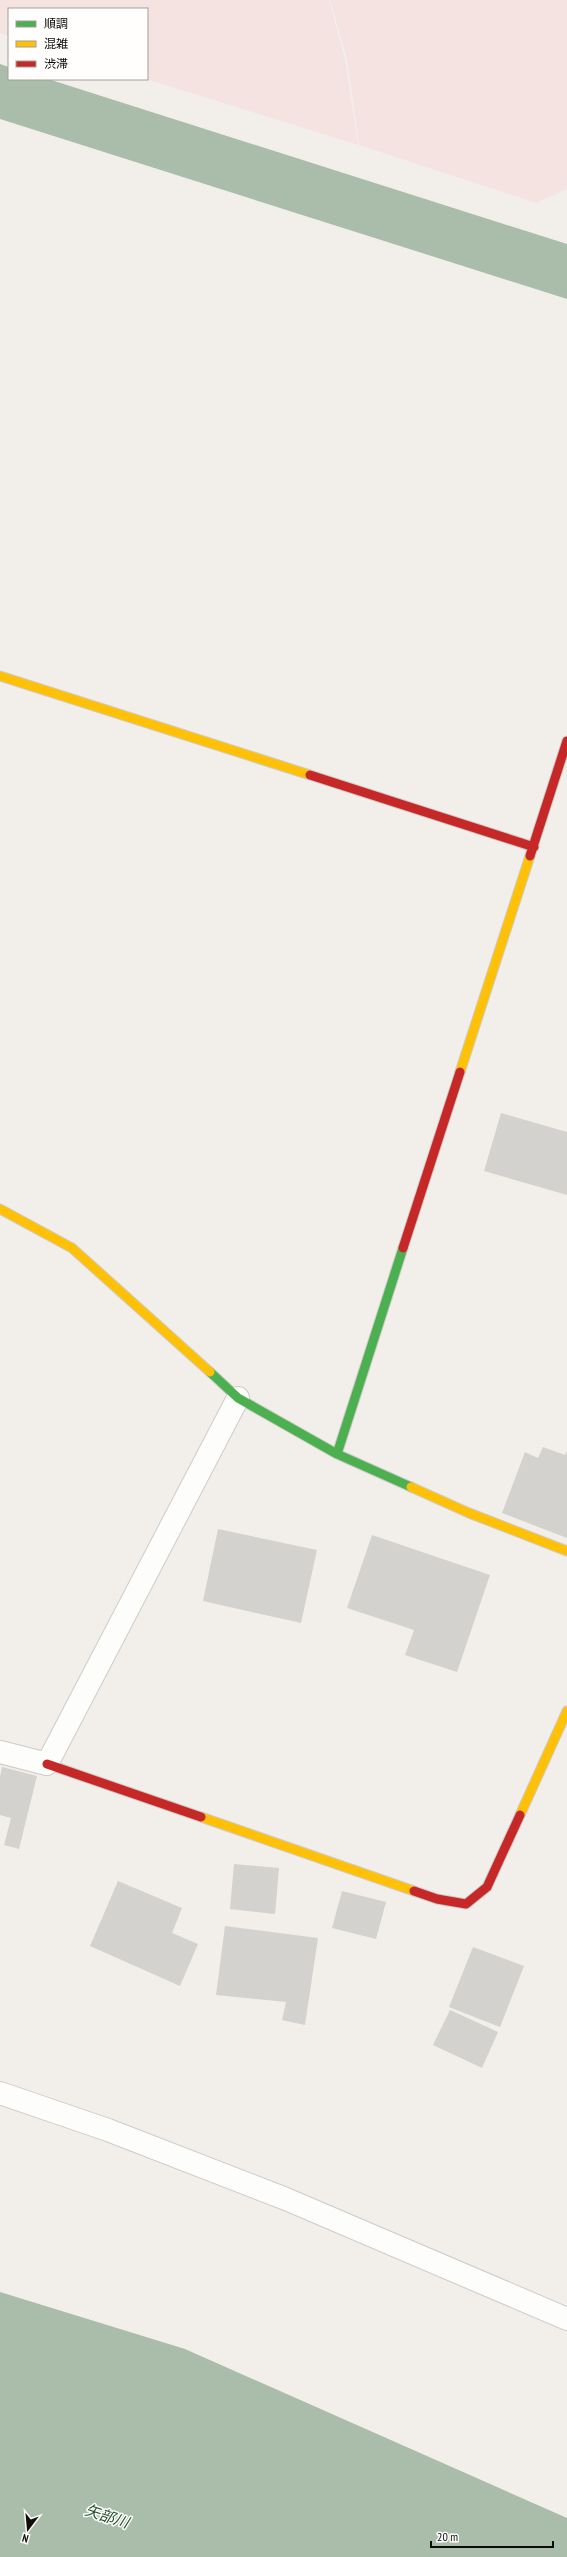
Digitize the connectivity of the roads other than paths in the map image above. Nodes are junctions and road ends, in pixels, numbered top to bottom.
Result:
1 (0, 676) edge
2 (567, 741) edge
3 (534, 847) junction
4 (0, 1208) edge
5 (238, 1398) junction
6 (337, 1454) junction
7 (567, 1551) edge
8 (567, 1711) edge
9 (0, 1752) edge
10 (47, 1764) junction
11 (0, 2093) edge
12 (567, 2319) edge

1 - 3 street
2 - 3 street
3 - 6 street
4 - 5 street
5 - 6 street
5 - 10 street
6 - 7 street
8 - 10 street
9 - 10 street
11 - 12 street

